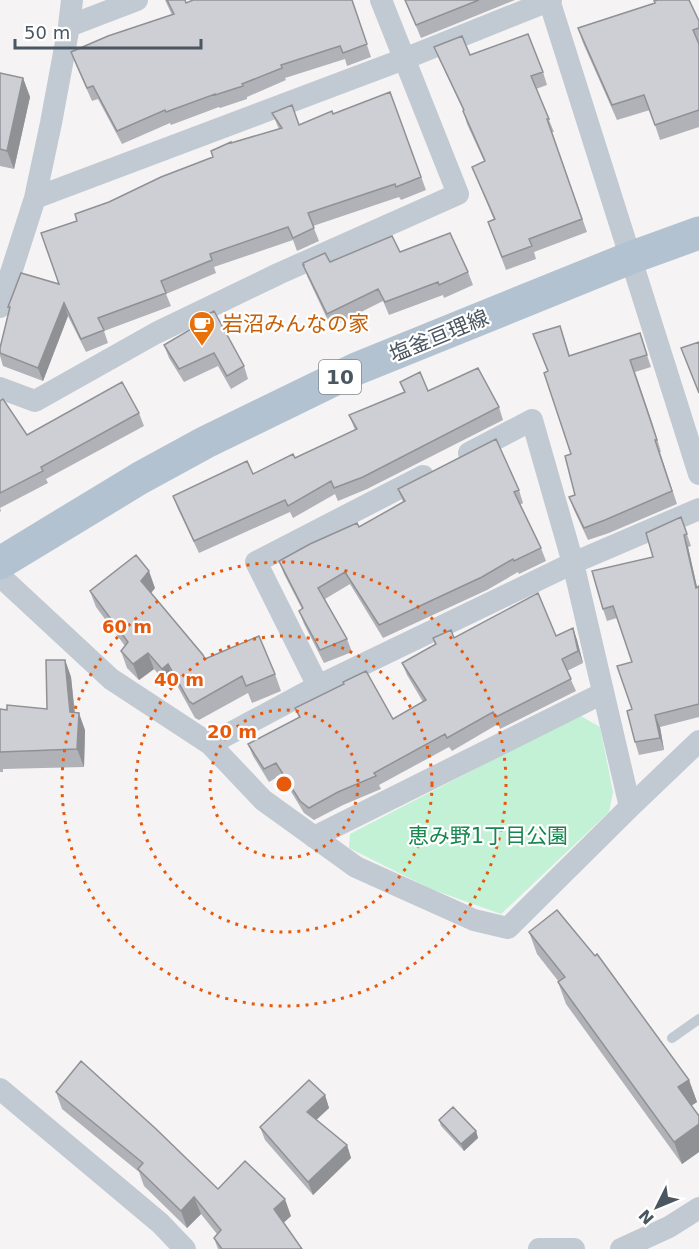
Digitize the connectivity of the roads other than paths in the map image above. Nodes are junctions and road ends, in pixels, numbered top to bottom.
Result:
1 (72, 0) edge
2 (137, 0) edge
3 (381, 0) edge
4 (550, 0) edge
5 (69, 26) junction
6 (404, 59) junction
7 (35, 198) junction
8 (699, 233) edge
9 (630, 258) junction
10 (0, 307) edge
11 (0, 388) edge
12 (699, 474) edge
13 (699, 509) edge
14 (0, 563) edge
15 (573, 564) junction
16 (0, 576) edge
17 (318, 686) junction
18 (603, 693) junction
19 (699, 741) edge
20 (210, 744) junction
21 (630, 807) junction
22 (314, 837) junction
23 (699, 1019) edge
24 (672, 1038) dead end
25 (0, 1089) edge
26 (699, 1208) edge
27 (185, 1249) edge
28 (539, 1249) edge
29 (574, 1249) edge
30 (621, 1249) edge

1 - 5 street
2 - 5 street
3 - 6 street
4 - 6 street
4 - 9 street
5 - 7 street
6 - 7 street
6 - 11 street
7 - 10 street
8 - 9 main road, 塩釜亘理線 / 10
9 - 12 street
9 - 14 main road, 塩釜亘理線 / 10
13 - 15 street
15 - 17 street
15 - 17 street
15 - 18 street
16 - 20 street
17 - 20 street
18 - 21 street
18 - 22 street
19 - 21 street
20 - 22 street
21 - 22 street
23 - 24 lane
25 - 27 street
26 - 30 street
28 - 29 street

